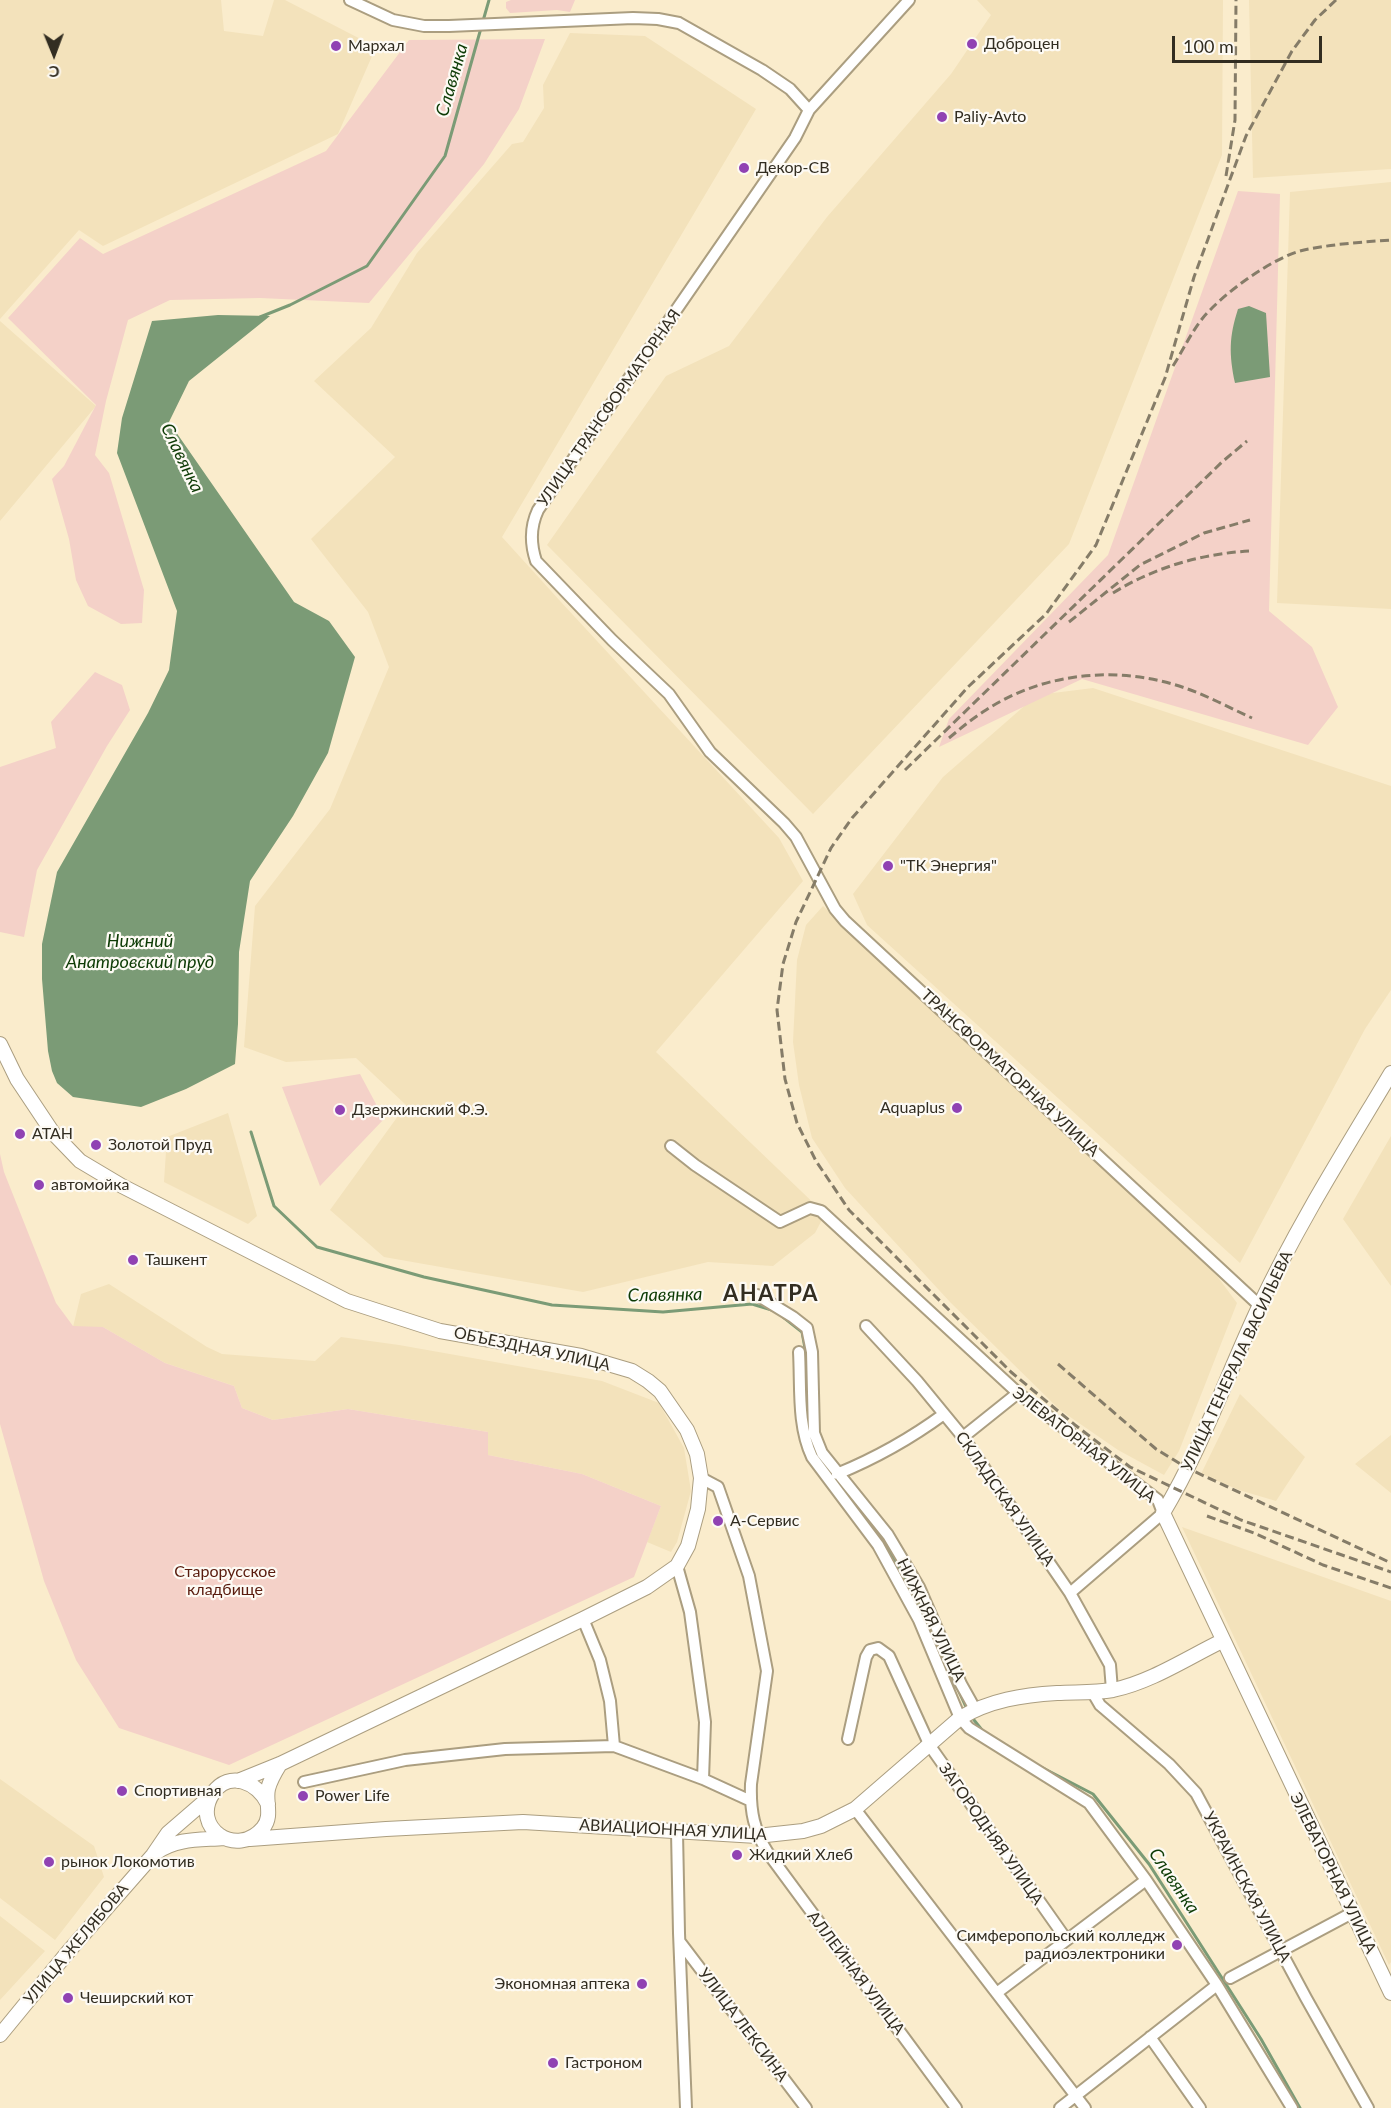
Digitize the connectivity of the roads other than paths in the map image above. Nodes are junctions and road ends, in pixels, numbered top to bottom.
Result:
1 (350, 0) edge
2 (909, 0) edge
3 (809, 110) junction
4 (784, 823) joint
5 (0, 1044) edge
6 (1391, 1073) edge
7 (671, 1146) dead end
8 (757, 1295) dead end
9 (1259, 1305) junction
10 (866, 1326) dead end
11 (799, 1352) dead end
12 (1017, 1394) junction
13 (944, 1414) junction
14 (963, 1437) junction
15 (837, 1474) junction
16 (701, 1478) junction
17 (1163, 1513) junction
18 (677, 1566) junction
19 (1070, 1593) junction
20 (583, 1619) junction
21 (1222, 1641) junction
22 (1112, 1690) junction
23 (1093, 1693) junction
24 (975, 1709) junction
25 (960, 1718) junction
26 (848, 1739) dead end
27 (614, 1746) junction
28 (930, 1746) junction
29 (280, 1764) junction
30 (703, 1779) junction
31 (238, 1780) junction
32 (304, 1782) dead end
33 (212, 1795) junction
34 (751, 1801) junction
35 (268, 1808) junction
36 (855, 1809) junction
37 (677, 1832) junction
38 (290, 1836) junction
39 (757, 1836) junction
40 (224, 1838) junction
41 (250, 1839) junction
42 (153, 1855) junction
43 (1146, 1880) junction
44 (1352, 1913) junction
45 (1066, 1939) junction
46 (680, 1942) junction
47 (1282, 1951) junction
48 (1230, 1978) dead end
49 (1217, 1985) junction
50 (1389, 1985) edge
51 (998, 1992) junction
52 (0, 2035) edge
53 (1150, 2037) junction
54 (1077, 2096) junction
55 (686, 2108) edge
56 (806, 2108) edge
57 (956, 2108) edge
58 (1060, 2108) edge
59 (1085, 2108) edge
60 (1200, 2108) edge
61 (1292, 2108) edge
62 (1368, 2108) edge

1 - 3 street
2 - 3 street, УЛИЦА ТРАНСФОРМАТОРНАЯ
3 - 4 street, УЛИЦА ТРАНСФОРМАТОРНАЯ
4 - 9 street, ТРАНСФОРМАТОРНАЯ УЛИЦА
5 - 16 main road, ОБЪЕЗДНАЯ УЛИЦА
6 - 9 main road, УЛИЦА ГЕНЕРАЛА ВАСИЛЬЕВА
7 - 12 street, ЭЛЕВАТОРНАЯ УЛИЦА
8 - 15 street, НИЖНЯЯ УЛИЦА
9 - 17 main road, УЛИЦА ГЕНЕРАЛА ВАСИЛЬЕВА
10 - 13 street, СКЛАДСКАЯ УЛИЦА
11 - 25 street, НИЖНЯЯ УЛИЦА
12 - 14 street
12 - 17 street, ЭЛЕВАТОРНАЯ УЛИЦА
13 - 14 street, СКЛАДСКАЯ УЛИЦА
13 - 15 street
14 - 19 street, СКЛАДСКАЯ УЛИЦА
15 - 24 street, НИЖНЯЯ УЛИЦА
16 - 18 main road, ОБЪЕЗДНАЯ УЛИЦА
16 - 34 street
17 - 19 street, УЛИЦА ГЕНЕРАЛА ВАСИЛЬЕВА
17 - 21 main road, ЭЛЕВАТОРНАЯ УЛИЦА
18 - 20 main road
18 - 30 street
19 - 22 street, СКЛАДСКАЯ УЛИЦА
20 - 27 street
20 - 29 main road
21 - 22 main road, АВИАЦИОННАЯ УЛИЦА
21 - 44 main road, ЭЛЕВАТОРНАЯ УЛИЦА
22 - 23 main road, АВИАЦИОННАЯ УЛИЦА
23 - 24 main road, АВИАЦИОННАЯ УЛИЦА
23 - 47 street, УКРАИНСКАЯ УЛИЦА
24 - 25 main road, АВИАЦИОННАЯ УЛИЦА
25 - 28 main road, АВИАЦИОННАЯ УЛИЦА
25 - 43 street
26 - 28 street, ЗАГОРОДНЯЯ УЛИЦА
27 - 30 street
27 - 32 street
28 - 36 main road, АВИАЦИОННАЯ УЛИЦА
28 - 45 street, ЗАГОРОДНЯЯ УЛИЦА
29 - 31 main road
29 - 35 main road
30 - 34 street
31 - 33 main road
31 - 35 main road
33 - 40 main road
33 - 42 main road, УЛИЦА ЖЕЛЯБОВА
34 - 39 street
35 - 38 main road
35 - 41 main road
36 - 39 main road, АВИАЦИОННАЯ УЛИЦА
36 - 51 street
37 - 38 main road, АВИАЦИОННАЯ УЛИЦА
37 - 39 main road, АВИАЦИОННАЯ УЛИЦА
37 - 46 street, УЛИЦА ЛЕКСИНА
38 - 41 main road, АВИАЦИОННАЯ УЛИЦА
39 - 57 street, АЛЛЕЙНАЯ УЛИЦА
40 - 41 main road
40 - 42 main road
42 - 52 main road, УЛИЦА ЖЕЛЯБОВА
43 - 45 street
43 - 49 street
44 - 47 street
44 - 50 main road, ЭЛЕВАТОРНАЯ УЛИЦА
45 - 51 street
46 - 55 street, УЛИЦА ЛЕКСИНА
46 - 56 street, УЛИЦА ЛЕКСИНА
47 - 48 street
47 - 62 street, УКРАИНСКАЯ УЛИЦА
49 - 53 street
49 - 61 street
51 - 54 street
53 - 54 street
53 - 60 street
54 - 58 street
54 - 59 street

